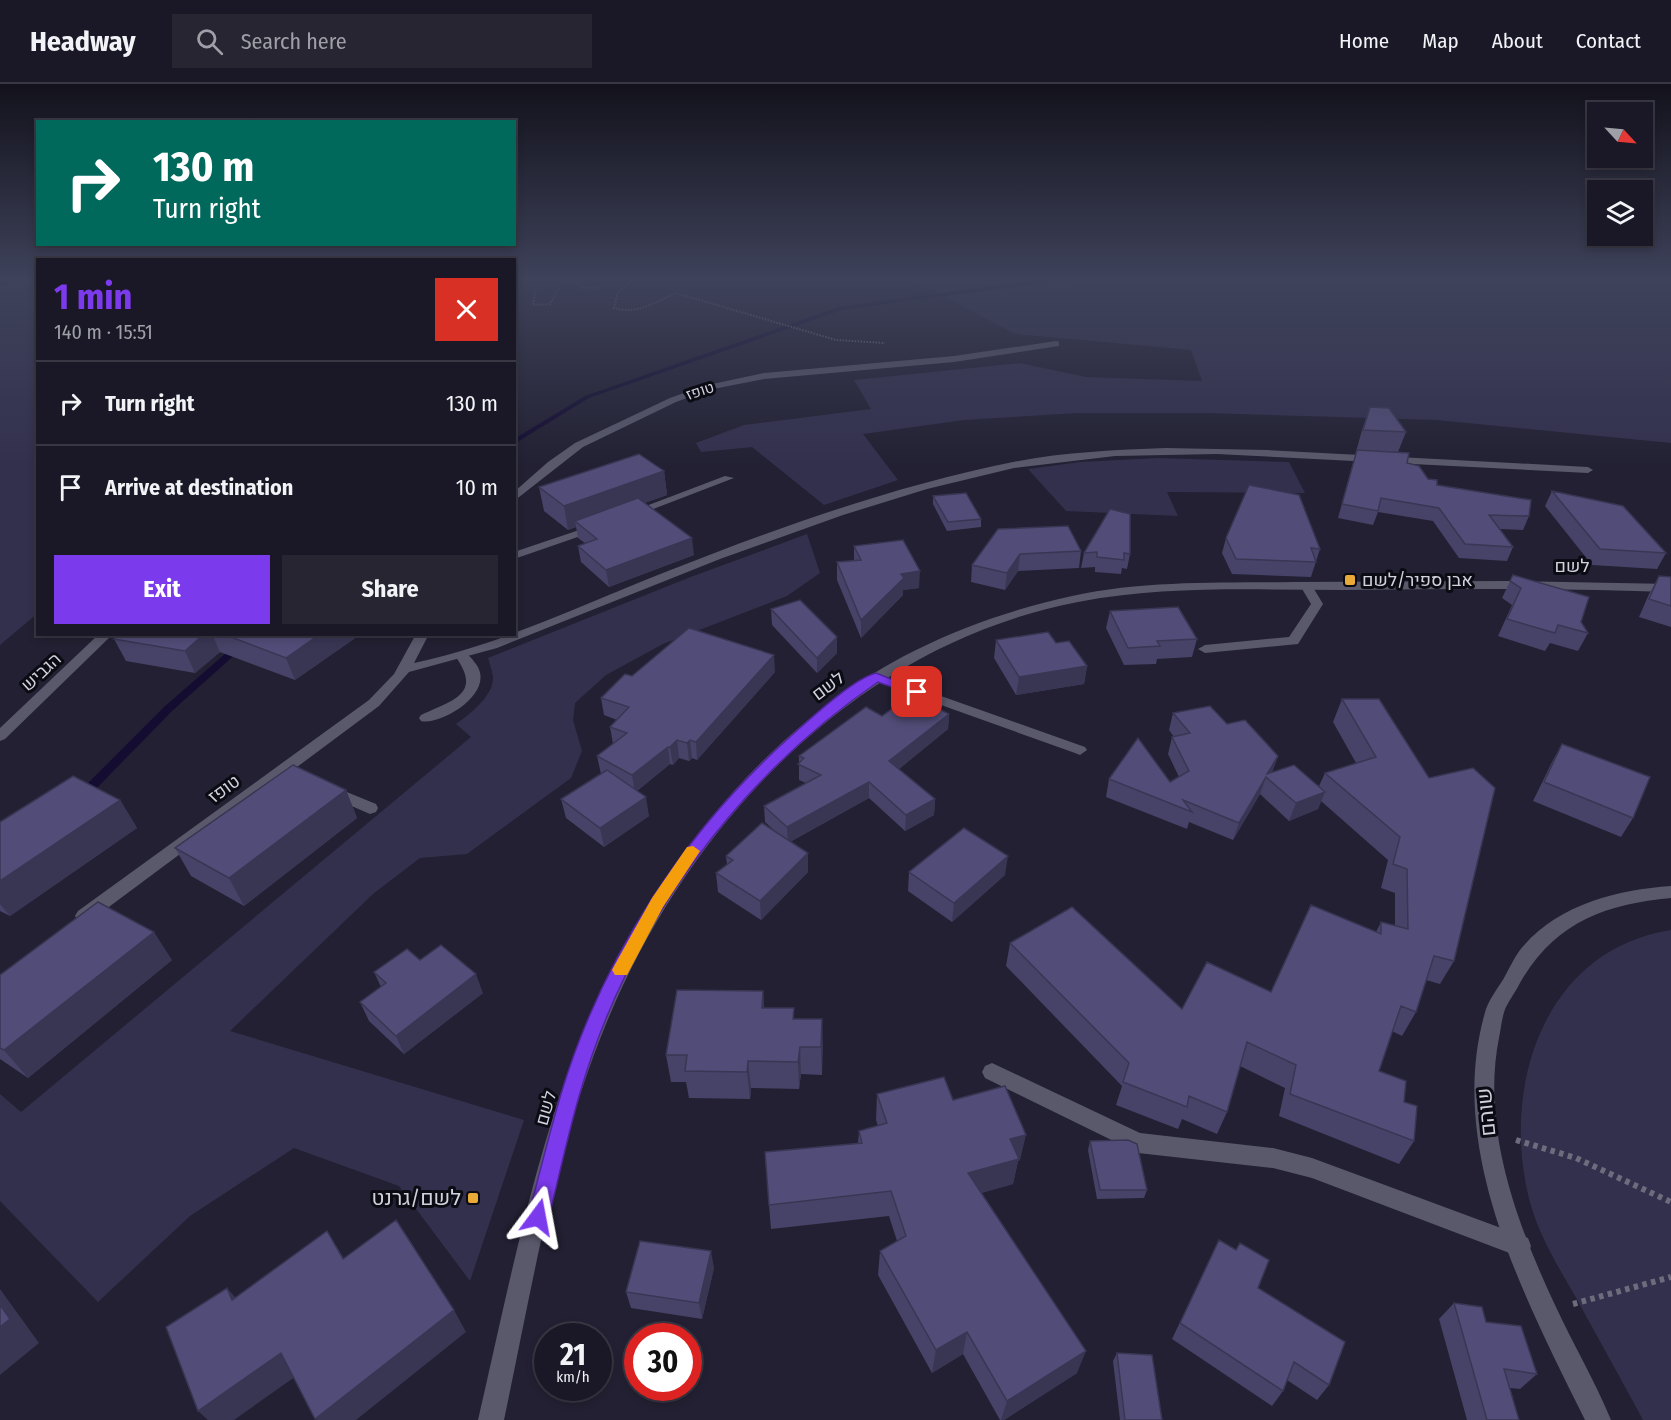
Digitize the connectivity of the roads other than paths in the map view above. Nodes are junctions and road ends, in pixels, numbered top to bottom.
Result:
1 (1056, 344) dead end
2 (1588, 470) dead end
3 (729, 478) dead end
4 (516, 496) edge
5 (516, 555) edge
6 (1307, 587) junction
7 (1671, 588) edge
8 (516, 635) edge
9 (105, 636) edge
10 (422, 636) edge
11 (514, 636) edge
12 (1205, 650) dead end
13 (462, 656) junction
14 (404, 669) junction
15 (876, 677) junction
16 (426, 718) dead end
17 (0, 736) edge
18 (1080, 750) dead end
19 (284, 770) junction
20 (370, 808) dead end
21 (1671, 892) edge
22 (67, 928) edge
23 (992, 1072) dead end
24 (1520, 1246) junction
25 (491, 1420) edge
26 (1598, 1420) edge

1 - 4 street, טופז
2 - 8 street
3 - 5 street
6 - 7 street, לשם
6 - 12 street
6 - 15 street, לשם
9 - 17 street, הגביש
10 - 14 street, טופז
11 - 13 street
13 - 14 street
13 - 16 street
14 - 19 street, טופז
15 - 18 street
15 - 25 street, לשם
19 - 20 street
19 - 22 street, טופז
21 - 24 street, שוהם
23 - 24 street
24 - 26 street, שוהם

